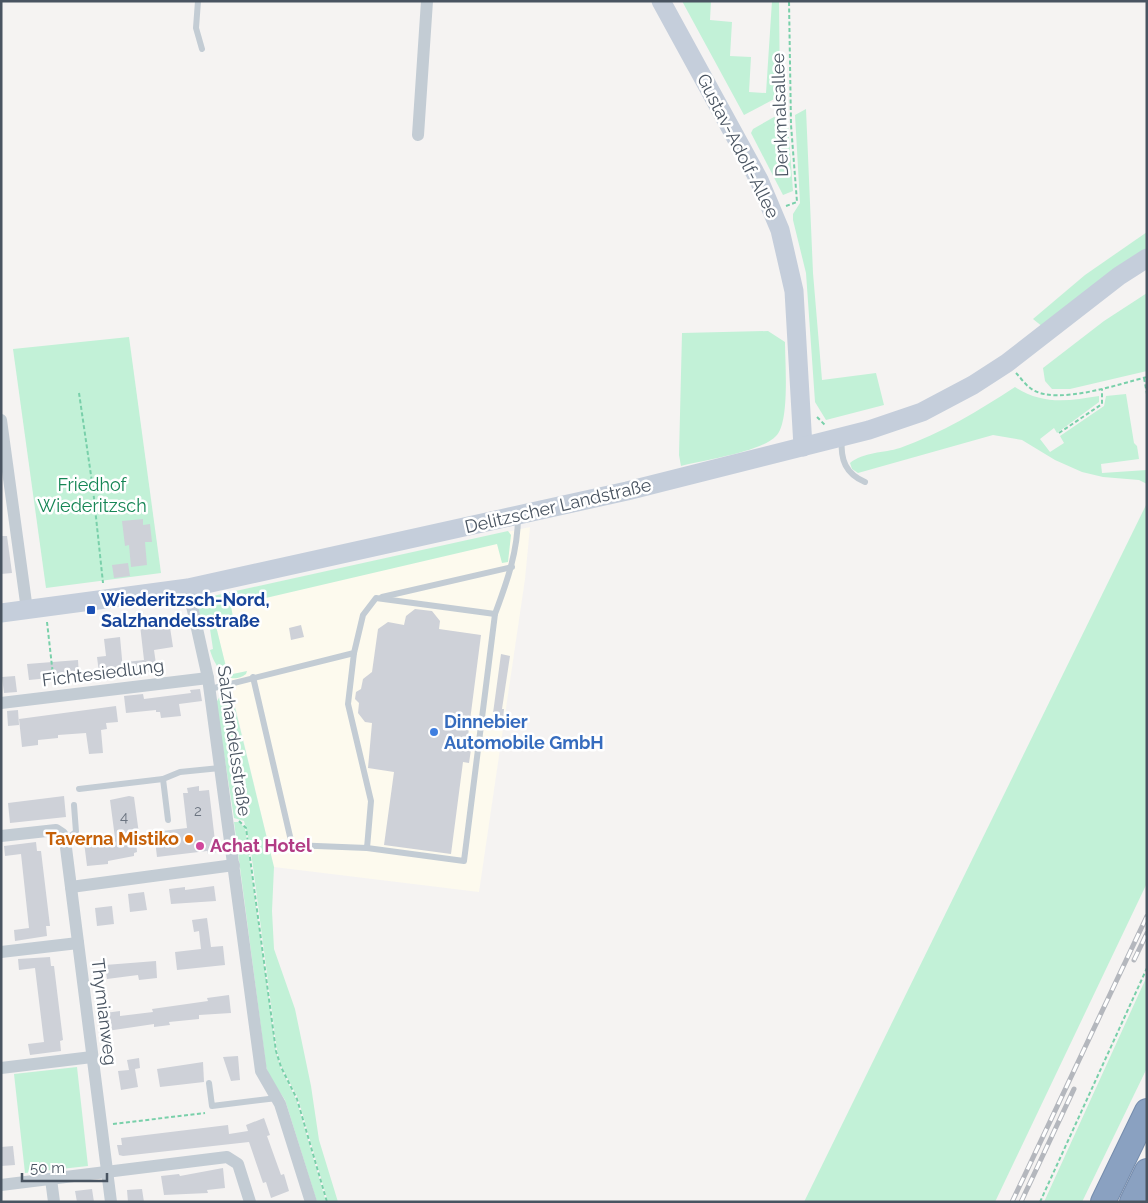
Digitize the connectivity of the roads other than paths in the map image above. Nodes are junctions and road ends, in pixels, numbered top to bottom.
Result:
1 (198, 1) edge
2 (427, 1) edge
3 (661, 1) edge
4 (202, 49) dead end
5 (418, 135) dead end
6 (1147, 258) edge
7 (1, 420) edge
8 (842, 437) junction
9 (802, 447) junction
10 (865, 482) dead end
11 (518, 515) junction
12 (512, 567) junction
13 (188, 588) junction
14 (376, 598) junction
15 (26, 610) junction
16 (1, 613) edge
17 (495, 614) junction
18 (354, 654) junction
19 (253, 677) junction
20 (209, 683) junction
21 (1, 703) edge
22 (220, 768) junction
23 (163, 779) junction
24 (79, 789) dead end
25 (74, 805) dead end
26 (168, 820) dead end
27 (1, 836) edge
28 (65, 840) junction
29 (367, 848) junction
30 (234, 865) junction
31 (71, 887) junction
32 (78, 943) junction
33 (1, 952) edge
34 (92, 1057) junction
35 (1, 1068) edge
36 (209, 1083) dead end
37 (277, 1098) junction
38 (1147, 1111) edge
39 (1147, 1171) edge
40 (107, 1172) junction
41 (51, 1179) junction
42 (1, 1185) edge
43 (54, 1202) edge
44 (110, 1202) edge
45 (250, 1202) edge
46 (311, 1202) edge
47 (1103, 1202) edge
48 (1132, 1202) edge

1 - 4 lane
2 - 5 street
3 - 9 street, Gustav-Adolf-Allee
6 - 8 street, Delitzscher Landstraße
7 - 15 street
8 - 9 street, Delitzscher Landstraße
8 - 10 lane
9 - 11 street, Delitzscher Landstraße
11 - 12 lane
11 - 13 street, Delitzscher Landstraße
12 - 14 lane
12 - 17 lane
13 - 15 street, Delitzscher Landstraße
13 - 20 street, Salzhandelsstraße
14 - 17 lane
14 - 18 lane
15 - 16 street, Delitzscher Landstraße
17 - 29 lane
18 - 19 lane
18 - 29 lane
19 - 20 lane
19 - 29 lane
20 - 21 street, Fichtesiedlung
20 - 22 street, Salzhandelsstraße
22 - 23 lane
22 - 30 street, Salzhandelsstraße
23 - 24 lane
23 - 26 lane
25 - 28 lane
27 - 28 street
28 - 31 street, Thymianweg
30 - 31 street
30 - 37 street, Salzhandelsstraße
31 - 32 street, Thymianweg
32 - 33 street
32 - 34 street, Thymianweg
34 - 35 street
34 - 40 street, Thymianweg
36 - 37 lane
37 - 46 street, Salzhandelsstraße
38 - 47 highway
39 - 48 highway
40 - 41 street
40 - 44 street, Thymianweg
40 - 45 street
41 - 42 street
41 - 43 street

